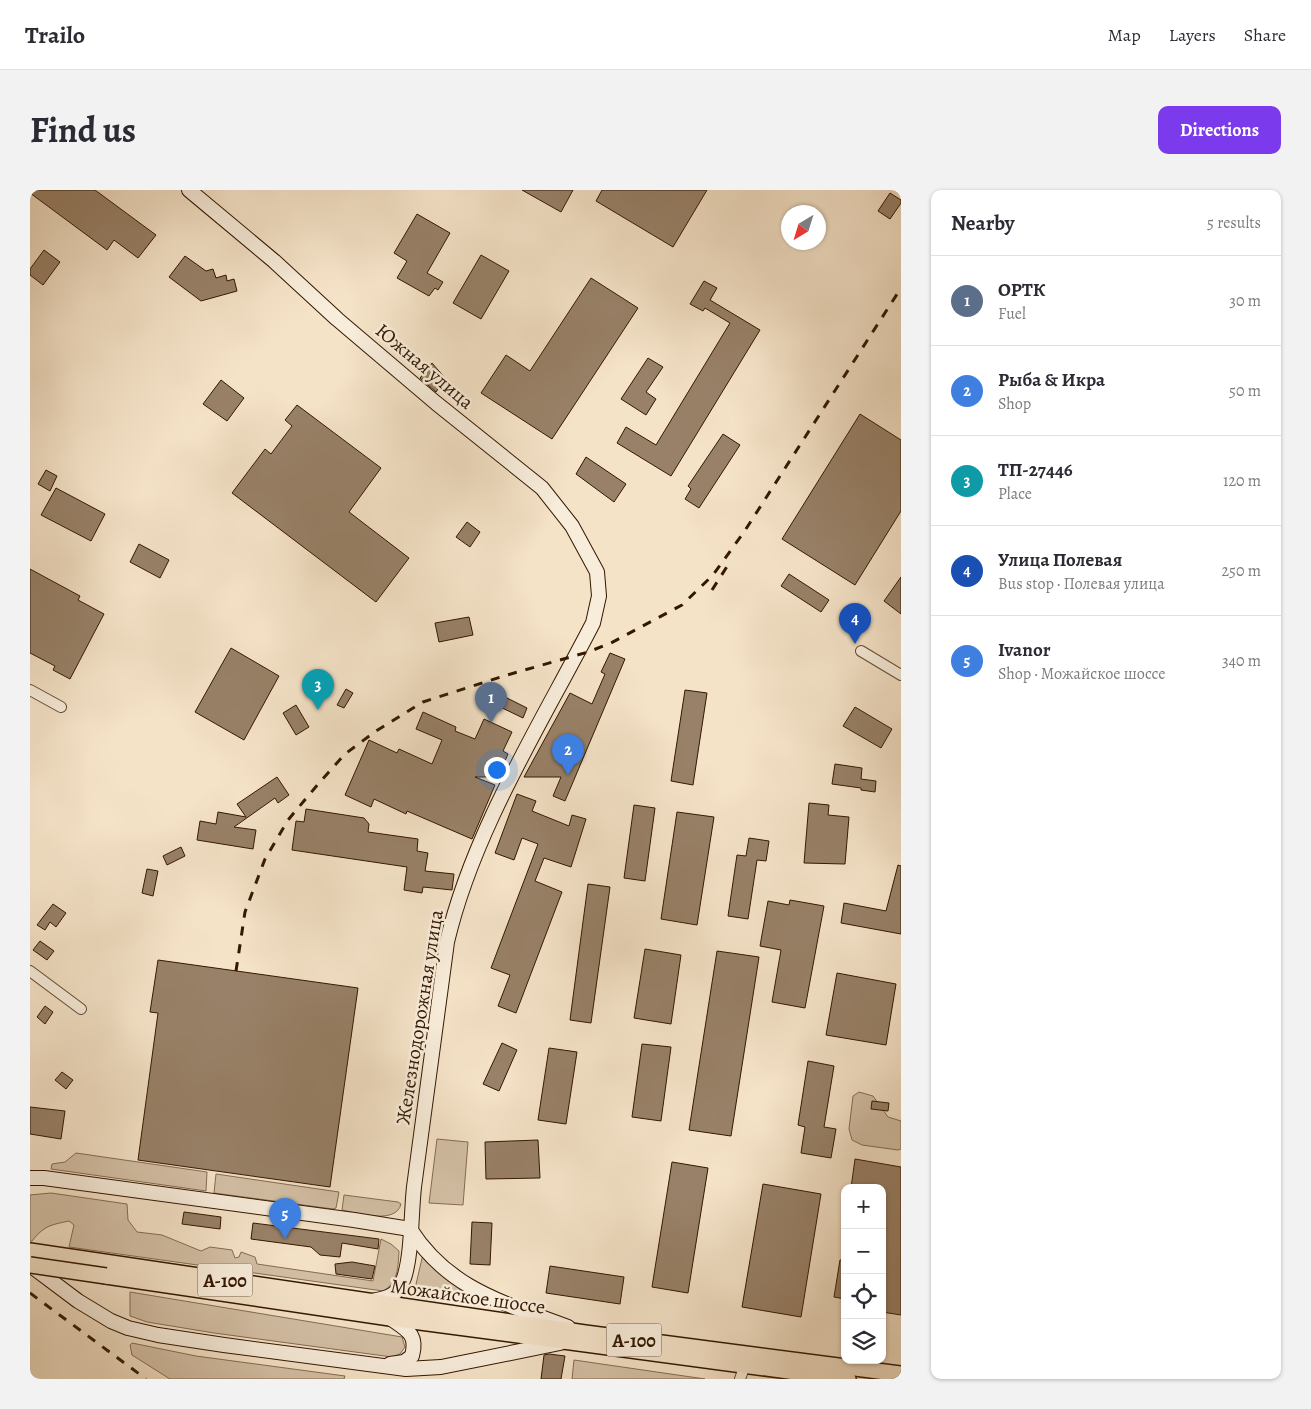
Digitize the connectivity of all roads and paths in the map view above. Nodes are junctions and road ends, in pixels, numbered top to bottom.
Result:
1 (190, 190) edge
2 (599, 596) joint
3 (861, 651) dead end
4 (901, 675) edge
5 (30, 690) edge
6 (61, 707) dead end
7 (30, 971) edge
8 (81, 1009) dead end
9 (30, 1178) edge
10 (410, 1229) junction
11 (30, 1251) edge
12 (30, 1265) edge
13 (368, 1302) junction
14 (390, 1318) junction
15 (585, 1333) junction
16 (569, 1341) junction
17 (380, 1365) junction
18 (742, 1372) edge
19 (901, 1374) edge
20 (848, 1379) edge

1 - 2 street, Южная улица
2 - 10 street, Железнодорожная улица
3 - 4 street
5 - 6 street
7 - 8 street
9 - 10 street
10 - 13 street, Железнодорожная улица
10 - 15 street
11 - 13 main road, Можайское шоссе / А-100
12 - 14 main road, Можайское шоссе / А-100, bridge
12 - 17 street
13 - 15 main road, Можайское шоссе / А-100
14 - 16 main road, Можайское шоссе / А-100
14 - 17 street
15 - 19 main road, Можайское шоссе / А-100
16 - 17 street
16 - 18 main road, Можайское шоссе / А-100
18 - 20 main road, Можайское шоссе / А-100

